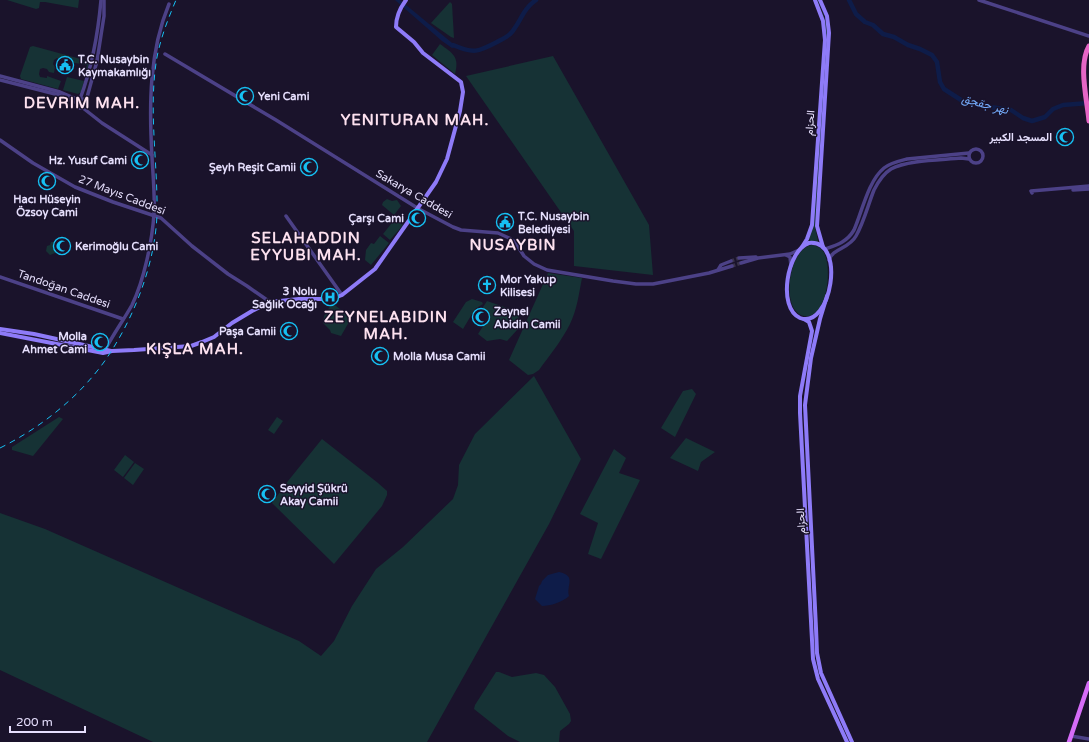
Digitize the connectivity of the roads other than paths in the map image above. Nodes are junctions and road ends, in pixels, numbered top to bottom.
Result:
1 (100, 0) edge
2 (104, 0) edge
3 (815, 0) edge
4 (820, 0) edge
5 (979, 0) edge
6 (405, 1) edge
7 (169, 4) dead end
8 (1089, 36) edge
9 (1089, 46) edge
10 (165, 54) dead end
11 (0, 76) edge
12 (0, 80) edge
13 (79, 101) junction
14 (85, 105) junction
15 (1089, 121) edge
16 (0, 140) edge
17 (969, 153) junction
18 (152, 155) junction
19 (969, 159) junction
20 (1089, 188) edge
21 (418, 209) junction
22 (154, 215) junction
23 (286, 216) dead end
24 (824, 248) junction
25 (800, 249) junction
26 (786, 255) junction
27 (761, 257) junction
28 (739, 258) tunnel mouth
29 (731, 261) tunnel mouth
30 (829, 261) junction
31 (741, 263) tunnel mouth
32 (732, 266) tunnel mouth
33 (791, 266) junction
34 (717, 271) junction
35 (0, 277) edge
36 (342, 295) junction
37 (827, 296) junction
38 (270, 302) junction
39 (123, 319) junction
40 (804, 319) junction
41 (0, 329) edge
42 (0, 333) edge
43 (104, 351) junction
44 (1089, 683) edge
45 (1071, 736) junction
46 (1089, 739) edge
47 (847, 742) edge
48 (852, 742) edge
49 (1069, 742) edge

1 - 13 street
2 - 14 street
3 - 25 main road, الحزام
4 - 24 main road, الحزام
5 - 8 street
6 - 21 main road
7 - 18 street
9 - 15 highway
10 - 21 street, Sakarya Caddesi
11 - 13 street
12 - 13 street
13 - 14 street
13 - 14 street
14 - 18 street
16 - 22 street, 27 Mayıs Caddesi
17 - 19 street
17 - 19 street
17 - 24 street
18 - 22 street
19 - 30 street
20 - 20 street
21 - 34 street, Sakarya Caddesi
21 - 36 main road
22 - 38 street, 27 Mayıs Caddesi
22 - 39 street
23 - 36 street
24 - 25 main road
24 - 30 main road
25 - 26 street
25 - 33 main road
26 - 27 street
26 - 33 street
27 - 28 street
27 - 31 street
29 - 34 street
30 - 37 main road
32 - 34 street, Sakarya Caddesi
33 - 40 main road
35 - 39 street, Tandoğan Caddesi
36 - 38 main road
37 - 40 main road
37 - 48 main road, الحزام
38 - 43 main road
39 - 43 street
40 - 47 main road, الحزام
41 - 43 main road
42 - 43 main road
44 - 45 main road
45 - 46 street
45 - 49 main road

